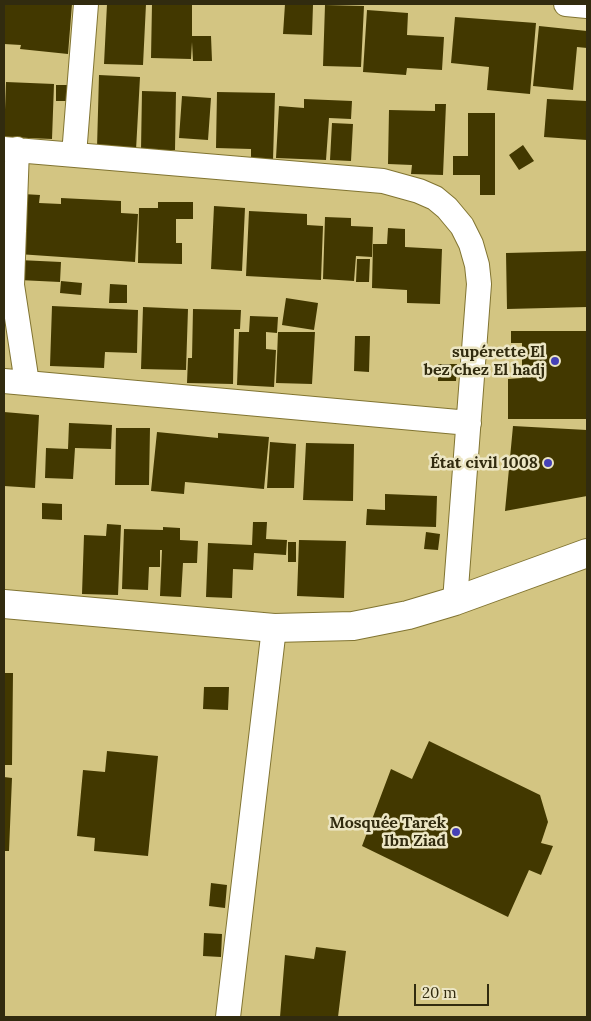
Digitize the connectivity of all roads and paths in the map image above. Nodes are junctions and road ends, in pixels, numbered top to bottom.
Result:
1 (86, 4) edge
2 (566, 4) edge
3 (587, 6) edge
4 (10, 149) edge
5 (74, 155) junction
6 (15, 382) edge
7 (469, 423) junction
8 (587, 553) edge
9 (455, 601) junction
10 (4, 604) edge
11 (274, 628) junction
12 (228, 1017) edge

1 - 5 street
2 - 3 street
4 - 5 street
4 - 6 street
5 - 7 street
6 - 7 street
7 - 9 street
8 - 9 main road
9 - 11 main road
10 - 11 main road
11 - 12 street

